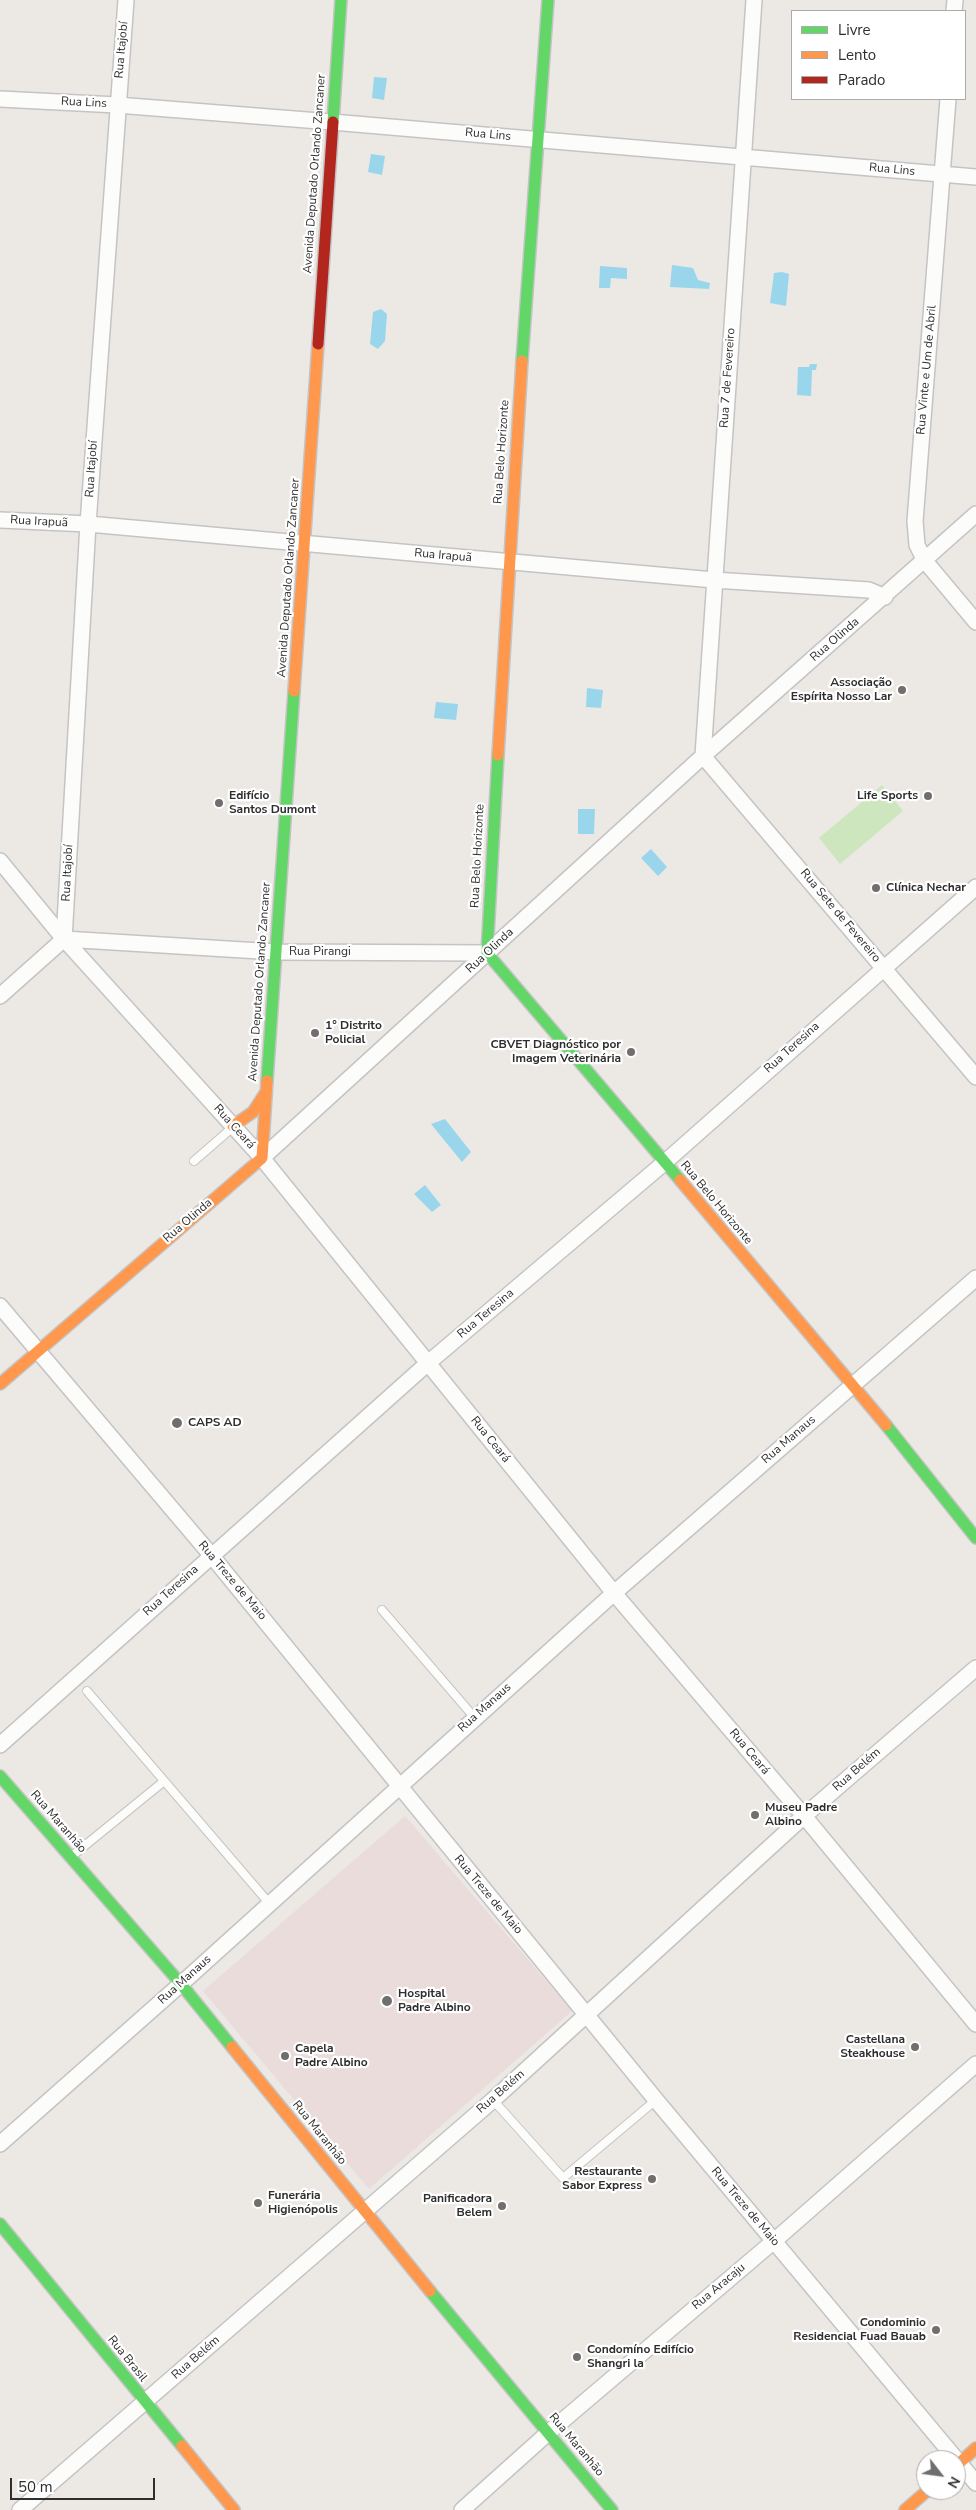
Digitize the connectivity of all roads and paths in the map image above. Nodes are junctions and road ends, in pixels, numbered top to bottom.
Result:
1 (126, 0) edge
2 (341, 0) edge
3 (548, 0) edge
4 (754, 0) edge
5 (0, 99) edge
6 (948, 100) edge
7 (117, 105) junction
8 (332, 122) junction
9 (538, 140) junction
10 (744, 156) junction
11 (943, 174) junction
12 (976, 177) edge
13 (976, 514) edge
14 (0, 520) edge
15 (88, 524) junction
16 (305, 544) junction
17 (925, 560) junction
18 (508, 562) junction
19 (714, 580) junction
20 (885, 596) junction
21 (976, 622) edge
22 (703, 756) junction
23 (0, 862) edge
24 (976, 887) edge
25 (64, 939) junction
26 (276, 952) junction
27 (487, 952) junction
28 (883, 967) junction
29 (0, 996) edge
30 (976, 1077) edge
31 (266, 1092) junction
32 (233, 1126) junction
33 (262, 1158) junction
34 (194, 1161) dead end
35 (664, 1163) junction
36 (976, 1278) edge
37 (0, 1306) edge
38 (38, 1352) junction
39 (428, 1363) junction
40 (0, 1384) edge
41 (854, 1384) junction
42 (976, 1538) edge
43 (211, 1555) junction
44 (614, 1593) junction
45 (382, 1610) dead end
46 (976, 1668) edge
47 (87, 1691) dead end
48 (474, 1717) junction
49 (0, 1745) edge
50 (0, 1776) edge
51 (163, 1782) junction
52 (400, 1786) junction
53 (804, 1816) junction
54 (70, 1857) junction
55 (269, 1903) junction
56 (181, 1984) junction
57 (588, 2015) junction
58 (976, 2024) edge
59 (976, 2064) edge
60 (492, 2100) junction
61 (656, 2100) junction
62 (0, 2144) edge
63 (364, 2211) junction
64 (0, 2224) edge
65 (774, 2241) junction
66 (145, 2402) junction
67 (548, 2433) junction
68 (976, 2448) edge
69 (946, 2450) edge
70 (966, 2457) edge
71 (966, 2472) edge
72 (976, 2483) edge
73 (916, 2500) edge
74 (20, 2510) edge
75 (234, 2510) edge
76 (462, 2510) edge
77 (612, 2510) edge
78 (905, 2510) edge

1 - 7 street, Rua Itajobí
2 - 8 street, Avenida Deputado Orlando Zancaner
3 - 9 street, Rua Belo Horizonte
4 - 10 street, Rua 7 de Fevereiro
5 - 7 street, Rua Lins
6 - 11 street, Rua Vinte e Um de Abril
7 - 8 street, Rua Lins
7 - 15 street, Rua Itajobí
8 - 9 street, Rua Lins
8 - 16 street, Avenida Deputado Orlando Zancaner
9 - 10 street, Rua Lins
9 - 18 street, Rua Belo Horizonte
10 - 11 street, Rua Lins
10 - 19 street, Rua 7 de Fevereiro
11 - 12 street, Rua Lins
11 - 17 street, Rua Vinte e Um de Abril
13 - 17 street, Rua Olinda
14 - 15 street, Rua Irapuã
15 - 16 street, Rua Irapuã
15 - 25 street, Rua Itajobí
16 - 18 street, Rua Irapuã
16 - 26 street, Avenida Deputado Orlando Zancaner
17 - 20 street, Rua Olinda
17 - 21 street, Rua Vinte e Um de Abril
18 - 19 street, Rua Irapuã
18 - 27 street, Rua Belo Horizonte
19 - 20 street, Rua Irapuã
19 - 22 street, Rua 7 de Fevereiro
20 - 22 street, Rua Olinda
22 - 27 street, Rua Olinda
22 - 28 street, Rua Sete de Fevereiro
23 - 25 street, Rua Ceará
24 - 28 street, Rua Teresina
25 - 26 street, Rua Pirangi
25 - 29 street
25 - 32 street, Rua Ceará
26 - 27 street, Rua Pirangi
26 - 31 street, Avenida Deputado Orlando Zancaner
27 - 33 street, Rua Olinda
27 - 35 street, Rua Belo Horizonte
28 - 30 street, Rua Sete de Fevereiro
28 - 35 street, Rua Teresina
31 - 32 street
31 - 33 street, Avenida Deputado Orlando Zancaner
32 - 33 street, Rua Ceará
32 - 34 lane
33 - 38 street, Rua Olinda
33 - 39 street, Rua Ceará
35 - 39 street, Rua Teresina
35 - 41 street, Rua Belo Horizonte
36 - 41 street, Rua Manaus
37 - 38 street, Rua Treze de Maio
38 - 40 street, Rua Olinda
38 - 43 street, Rua Treze de Maio
39 - 43 street, Rua Teresina
39 - 44 street, Rua Ceará
41 - 42 street, Rua Belo Horizonte
41 - 44 street, Rua Manaus
43 - 49 street, Rua Teresina
43 - 52 street, Rua Treze de Maio
44 - 48 street, Rua Manaus
44 - 53 street, Rua Ceará
45 - 48 lane
46 - 53 street, Rua Belém
47 - 51 lane
48 - 52 street, Rua Manaus
50 - 54 street, Rua Maranhão
51 - 54 lane
51 - 55 lane
52 - 55 street, Rua Manaus
52 - 57 street, Rua Treze de Maio
53 - 57 street, Rua Belém
53 - 58 street, Rua Ceará
54 - 56 street, Rua Maranhão
55 - 56 street, Rua Manaus
56 - 62 street, Rua Manaus
56 - 63 street, Rua Maranhão
57 - 60 street, Rua Belém
57 - 61 street, Rua Treze de Maio
59 - 65 street, Rua Aracaju
60 - 61 lane
60 - 63 street, Rua Belém
61 - 65 street, Rua Treze de Maio
63 - 66 street, Rua Belém
63 - 67 street, Rua Maranhão
64 - 66 street, Rua Brasil
65 - 67 street, Rua Aracaju
65 - 69 street, Rua Treze de Maio
66 - 74 street, Rua Belém
66 - 75 street, Rua Brasil
67 - 76 street, Rua Aracaju
67 - 77 street, Rua Maranhão
68 - 70 street
71 - 72 street, Rua Treze de Maio
73 - 78 street

